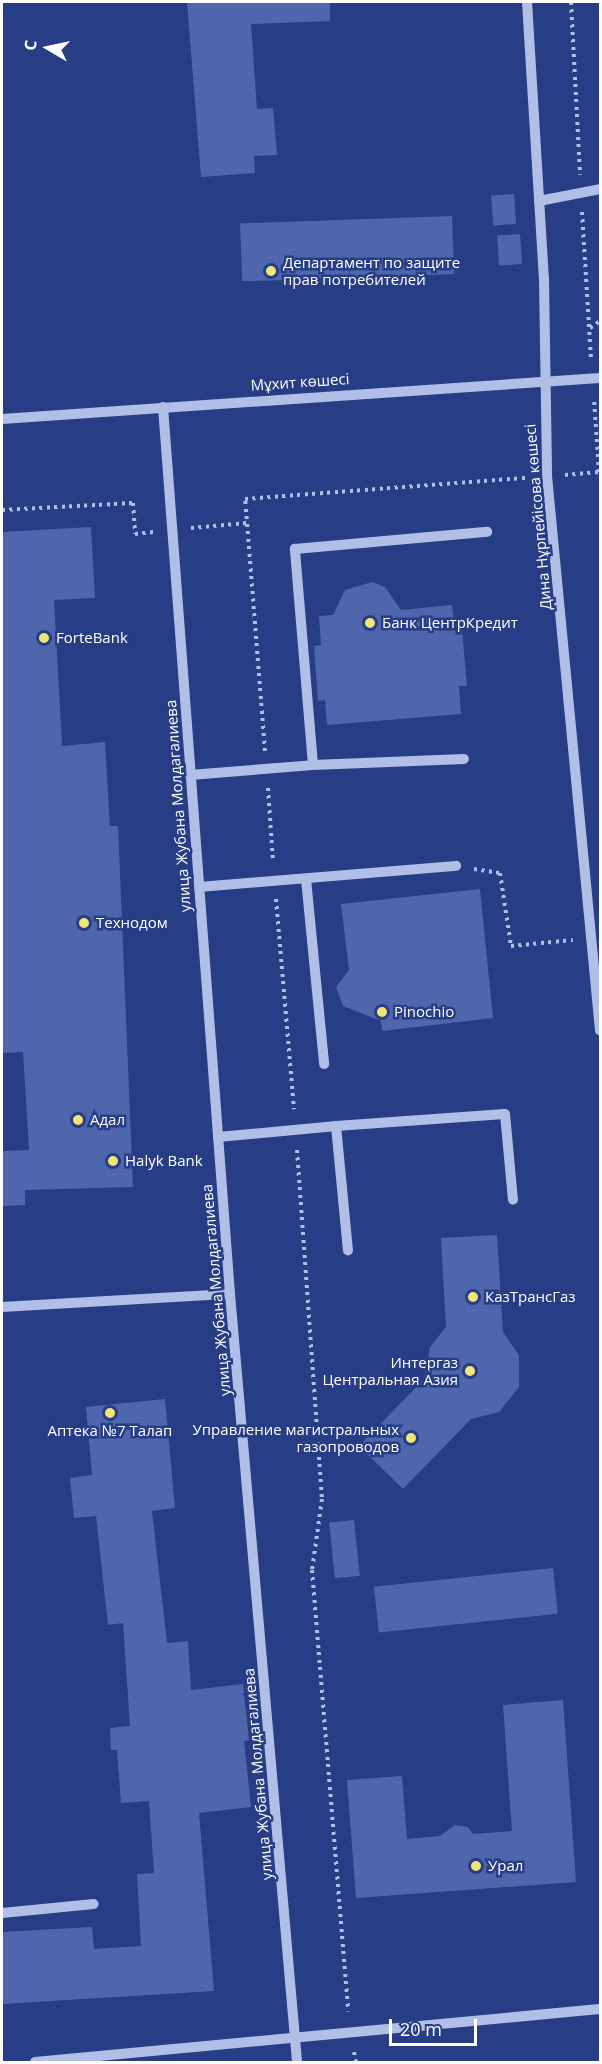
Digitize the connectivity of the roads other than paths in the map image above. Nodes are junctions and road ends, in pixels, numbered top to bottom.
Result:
1 (527, 2) edge
2 (600, 189) edge
3 (539, 201) junction
4 (543, 379) junction
5 (596, 379) edge
6 (163, 407) junction
7 (2, 419) edge
8 (487, 532) dead end
9 (464, 759) dead end
10 (313, 765) junction
11 (190, 775) junction
12 (456, 866) road end
13 (306, 879) junction
14 (199, 888) junction
15 (600, 1030) edge
16 (324, 1064) dead end
17 (336, 1126) junction
18 (218, 1137) junction
19 (513, 1200) dead end
20 (348, 1250) dead end
21 (230, 1294) junction
22 (2, 1307) edge
23 (94, 1904) dead end
24 (2, 1912) edge
25 (600, 2009) edge
26 (295, 2038) junction
27 (35, 2062) edge
28 (297, 2062) edge

1 - 3 street, Дина Нұрпейісова көшесі
2 - 3 street
3 - 4 street, Дина Нұрпейісова көшесі
4 - 5 street, Мұхит көшесі
4 - 6 street, Мұхит көшесі
4 - 15 street, Дина Нұрпейісова көшесі
6 - 7 street, Мұхит көшесі
6 - 11 street, улица Жубана Молдагалиева
8 - 10 street
9 - 10 street
10 - 11 street
11 - 14 street, улица Жубана Молдагалиева
12 - 13 street
13 - 14 street
13 - 16 street
14 - 18 street, улица Жубана Молдагалиева
17 - 18 street
17 - 19 street
17 - 20 street
18 - 21 street, улица Жубана Молдагалиева
21 - 22 street
21 - 26 street, улица Жубана Молдагалиева
23 - 24 street
25 - 26 street
26 - 27 street
26 - 28 street, улица Жубана Молдагалиева

